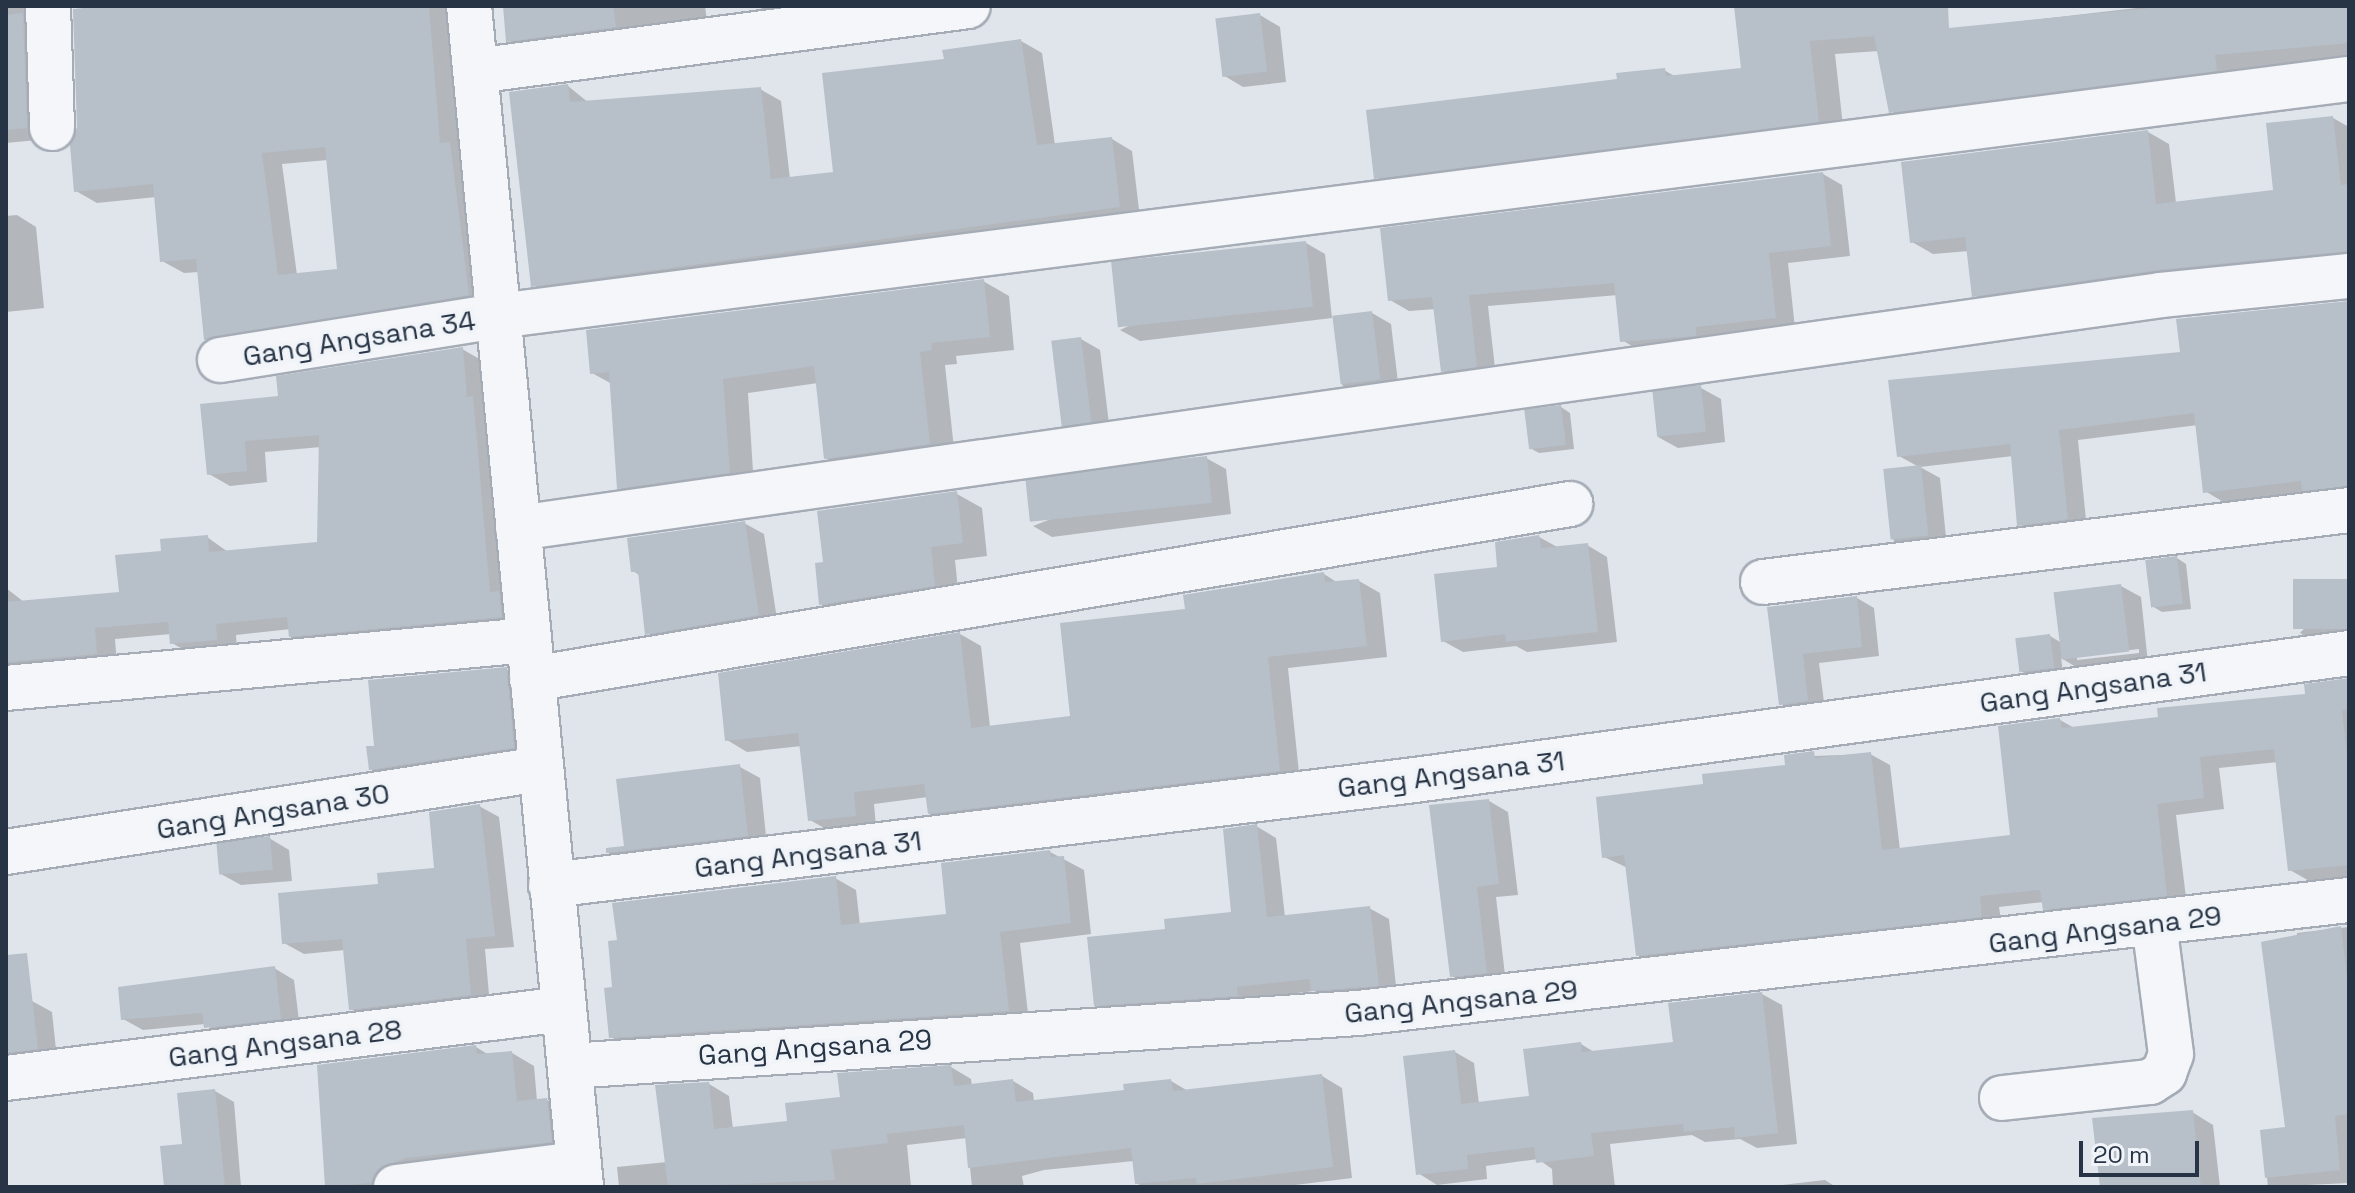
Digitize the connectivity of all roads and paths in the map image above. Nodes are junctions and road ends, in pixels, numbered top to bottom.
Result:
1 (48, 6) edge
2 (469, 6) edge
3 (968, 6) edge
4 (475, 71) junction
5 (2349, 79) edge
6 (52, 128) dead end
7 (2349, 276) edge
8 (498, 316) junction
9 (220, 360) dead end
10 (1570, 504) dead end
11 (2349, 510) edge
12 (518, 528) junction
13 (1763, 582) dead end
14 (2349, 653) edge
15 (530, 660) junction
16 (6, 688) edge
17 (540, 769) junction
18 (6, 852) edge
19 (551, 885) junction
20 (2349, 900) edge
21 (2154, 923) junction
22 (564, 1009) junction
23 (570, 1066) junction
24 (6, 1078) edge
25 (2002, 1098) dead end
26 (580, 1176) edge
27 (396, 1187) edge

1 - 6 street
2 - 4 street
3 - 4 street
4 - 8 street
5 - 8 street, Gang Angsana 34
7 - 12 street
8 - 9 street, Gang Angsana 34
8 - 12 street
10 - 15 street
11 - 13 street
12 - 15 street
14 - 19 street, Gang Angsana 31
15 - 16 street
15 - 17 street
17 - 18 street, Gang Angsana 30
17 - 19 street
19 - 22 street
20 - 21 street, Gang Angsana 29
21 - 23 street, Gang Angsana 29
21 - 25 street
22 - 23 street
22 - 24 street, Gang Angsana 28
23 - 26 street
26 - 27 street

